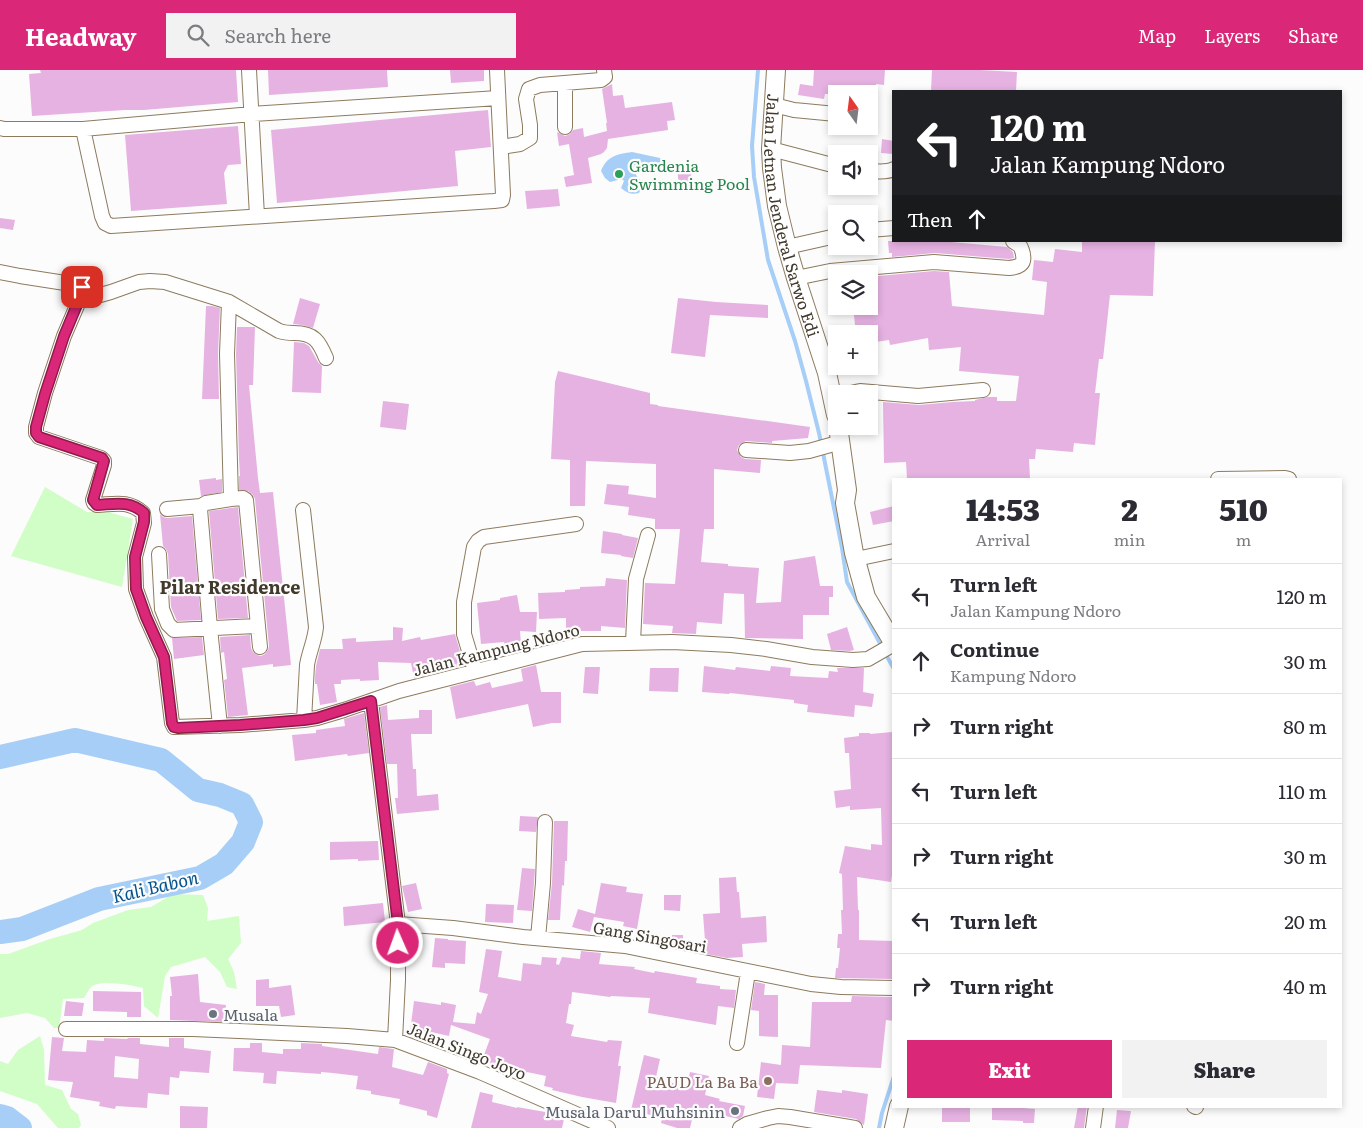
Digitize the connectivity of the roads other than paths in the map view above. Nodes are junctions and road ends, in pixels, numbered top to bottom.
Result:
1 (248, 70) edge
2 (498, 70) edge
3 (604, 70) edge
4 (776, 70) edge
5 (564, 83) junction
6 (498, 98) junction
7 (774, 105) junction
8 (828, 113) edge
9 (252, 114) junction
10 (565, 127) dead end
11 (0, 128) edge
12 (83, 129) junction
13 (501, 147) junction
14 (771, 149) junction
15 (828, 164) edge
16 (892, 170) edge
17 (878, 172) edge
18 (257, 216) junction
19 (892, 228) edge
20 (878, 229) edge
21 (828, 238) edge
22 (1014, 242) edge
23 (787, 247) junction
24 (0, 272) edge
25 (796, 278) junction
26 (79, 300) junction
27 (229, 302) junction
28 (326, 358) dead end
29 (832, 385) edge
30 (983, 390) dead end
31 (878, 393) edge
32 (837, 438) edge
33 (746, 450) dead end
34 (231, 499) junction
35 (201, 506) junction
36 (167, 509) dead end
37 (303, 510) dead end
38 (576, 524) dead end
39 (648, 535) dead end
40 (892, 552) edge
41 (159, 554) dead end
42 (860, 558) junction
43 (892, 623) edge
44 (258, 626) junction
45 (210, 628) junction
46 (633, 642) junction
47 (892, 642) edge
48 (892, 645) edge
49 (260, 647) dead end
50 (475, 672) junction
51 (371, 701) junction
52 (311, 719) junction
53 (220, 726) junction
54 (545, 822) dead end
55 (398, 924) junction
56 (538, 938) junction
57 (748, 972) junction
58 (892, 988) edge
59 (66, 1029) dead end
60 (395, 1040) junction
61 (737, 1043) dead end
62 (899, 1108) edge
63 (908, 1108) edge
64 (1096, 1108) edge
65 (603, 1127) edge
66 (740, 1128) edge
67 (855, 1128) edge
68 (894, 1128) edge
69 (904, 1128) edge
70 (1093, 1128) edge

1 - 9 street
2 - 6 street
3 - 5 street
4 - 7 main road, Jalan Letnan Jenderal Sarwo Edi
5 - 10 street
5 - 13 street
6 - 9 street
6 - 13 street
7 - 8 street
7 - 14 main road, Jalan Letnan Jenderal Sarwo Edi
9 - 12 street
9 - 18 street
11 - 12 street
12 - 18 street
13 - 18 street
14 - 15 street
14 - 23 main road, Jalan Letnan Jenderal Sarwo Edi
16 - 17 street
19 - 20 street
21 - 23 street
22 - 25 street
23 - 25 main road, Jalan Letnan Jenderal Sarwo Edi
24 - 26 street
25 - 29 main road, Jalan Letnan Jenderal Sarwo Edi
26 - 27 street
26 - 53 street, Jalan Kampung Ndoro
27 - 28 street
27 - 34 street
30 - 31 street
32 - 33 street
32 - 42 main road
34 - 35 street
34 - 44 street
35 - 36 street
35 - 45 street
37 - 52 street
38 - 50 street
39 - 46 street
40 - 42 street
41 - 45 street
42 - 43 main road
42 - 47 main road
44 - 45 street
44 - 49 street
45 - 53 street
46 - 48 street, Jalan Kampung Ndoro
46 - 50 street, Jalan Kampung Ndoro
50 - 51 street, Jalan Kampung Ndoro
51 - 52 street, Jalan Kampung Ndoro
51 - 55 street
52 - 53 street, Jalan Kampung Ndoro
54 - 56 street
55 - 56 street, Gang Singosari
55 - 60 street
56 - 57 street, Gang Singosari
57 - 58 street, Gang Singosari
57 - 61 street
59 - 60 street, Jalan Singo Joyo
60 - 65 street, Jalan Singo Joyo
62 - 68 main road
63 - 69 main road
64 - 70 street
66 - 67 street

